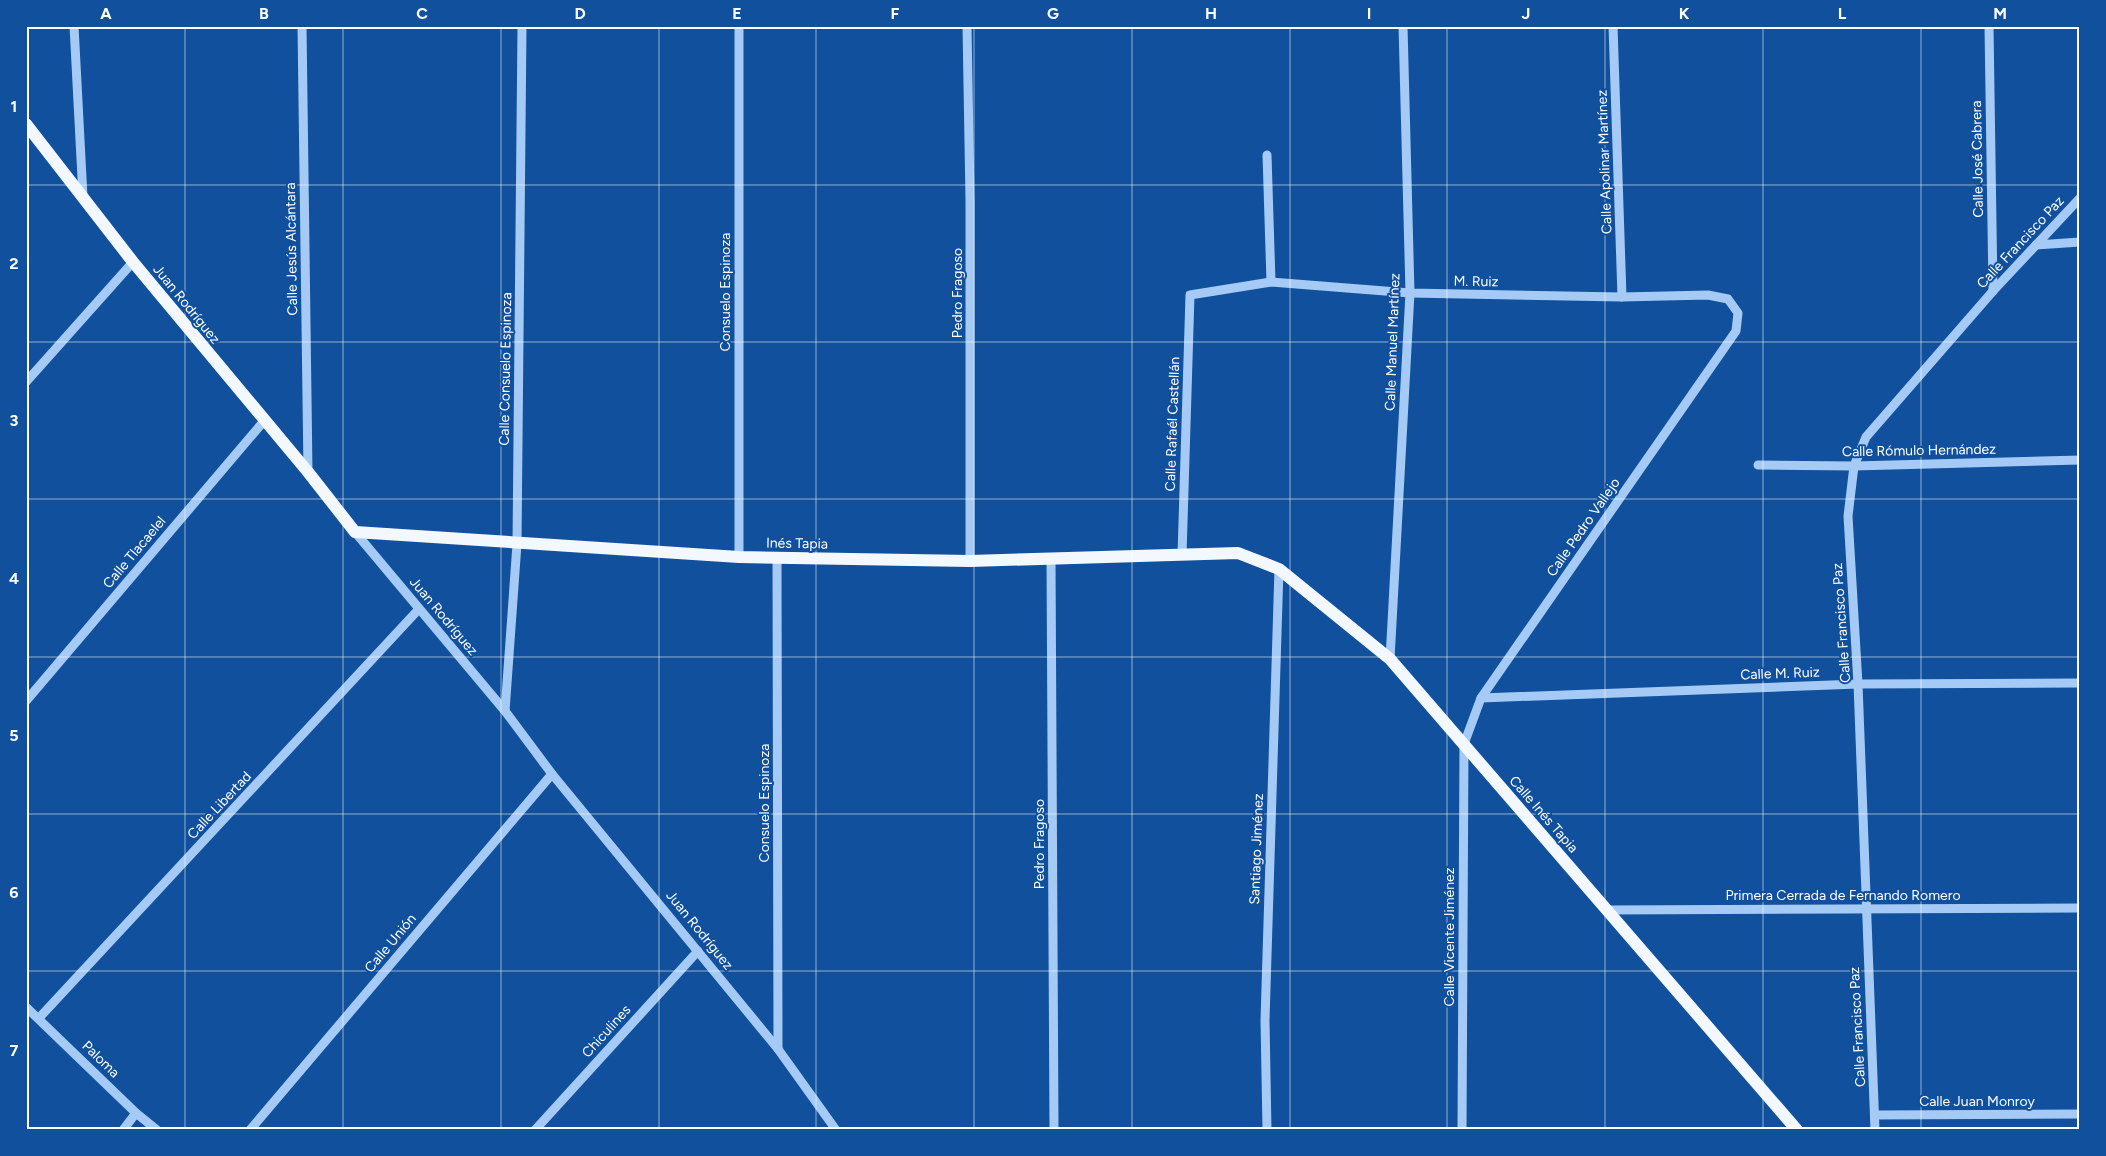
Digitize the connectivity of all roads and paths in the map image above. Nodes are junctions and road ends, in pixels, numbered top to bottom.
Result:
1 (74, 26) edge
2 (302, 26) edge
3 (522, 26) edge
4 (739, 26) edge
5 (967, 26) edge
6 (1403, 26) edge
7 (1613, 26) edge
8 (1989, 26) edge
9 (26, 124) edge
10 (1267, 155) dead end
11 (83, 198) junction
12 (2080, 198) edge
13 (2080, 242) edge
14 (2036, 245) junction
15 (133, 262) junction
16 (1271, 282) junction
17 (1992, 291) junction
18 (1410, 293) junction
19 (1190, 295) joint
20 (1622, 297) junction
21 (1736, 331) joint
22 (26, 382) edge
23 (264, 421) junction
24 (2080, 460) edge
25 (1758, 465) dead end
26 (1854, 466) junction
27 (308, 472) junction
28 (355, 532) junction
29 (517, 544) junction
30 (1238, 553) joint
31 (1182, 555) junction
32 (739, 557) junction
33 (776, 558) junction
34 (1051, 558) junction
35 (970, 561) junction
36 (1279, 569) junction
37 (418, 610) junction
38 (1390, 659) junction
39 (2080, 683) edge
40 (1858, 684) junction
41 (1481, 698) junction
42 (26, 702) edge
43 (505, 711) junction
44 (1464, 744) junction
45 (552, 774) junction
46 (1866, 908) junction
47 (2080, 908) edge
48 (1607, 910) junction
49 (698, 951) junction
50 (26, 1007) edge
51 (39, 1018) junction
52 (778, 1049) junction
53 (136, 1112) junction
54 (2080, 1114) edge
55 (1875, 1115) junction
56 (832, 1128) edge
57 (123, 1130) edge
58 (157, 1130) edge
59 (250, 1130) edge
60 (535, 1130) edge
61 (1054, 1130) edge
62 (1267, 1130) edge
63 (1462, 1130) edge
64 (1797, 1130) edge
65 (1875, 1130) edge

1 - 11 street
2 - 27 street, Calle Jesús Alcántara
3 - 29 street, Calle Consuelo Espinoza
4 - 32 street, Consuelo Espinoza
5 - 35 street, Pedro Fragoso
6 - 18 street, Calle Manuel Martínez
7 - 20 street, Calle Apolinar Martínez
8 - 17 street, Calle José Cabrera
9 - 11 main road, Juan Rodríguez
10 - 16 street
11 - 15 main road, Juan Rodríguez
12 - 14 street, Calle Francisco Paz
13 - 14 street
14 - 17 street, Calle Francisco Paz
15 - 22 street
15 - 23 main road, Juan Rodríguez
16 - 18 street, M. Ruiz
16 - 19 street, M. Ruiz
17 - 26 street, Calle Francisco Paz
18 - 20 street, M. Ruiz
18 - 38 street, Calle Manuel Martínez
19 - 31 street, Calle Rafaél Castellán
20 - 21 street, M. Ruiz
21 - 41 street, Calle Pedro Vallejo
23 - 27 main road, Juan Rodríguez
23 - 42 street, Calle Tlacaelel
24 - 26 street, Calle Rómulo Hernández
25 - 26 street, Calle Rómulo Hernández
26 - 40 street, Calle Francisco Paz
27 - 28 main road, Juan Rodríguez
28 - 29 main road, Inés Tapia
28 - 37 street, Juan Rodríguez
29 - 32 main road, Inés Tapia
29 - 43 street, Calle Consuelo Espinoza
30 - 31 main road, Inés Tapia
30 - 36 main road, Calle Inés Tapia
31 - 34 main road, Inés Tapia
32 - 33 main road, Inés Tapia
33 - 35 main road, Inés Tapia
33 - 52 street, Consuelo Espinoza
34 - 35 main road, Inés Tapia
34 - 61 street, Pedro Fragoso
36 - 38 main road, Calle Inés Tapia
36 - 62 street, Santiago Jiménez
37 - 43 street, Juan Rodríguez
37 - 51 street, Calle Libertad
38 - 44 main road, Calle Inés Tapia
39 - 40 street, Calle M. Ruiz
40 - 41 street, Calle M. Ruiz
40 - 46 street, Calle Francisco Paz
41 - 44 street, Calle Pedro Vallejo
43 - 45 street, Juan Rodríguez
44 - 48 main road, Calle Inés Tapia
44 - 63 street, Calle Vicente Jiménez
45 - 49 street, Juan Rodríguez
45 - 59 street, Calle Unión
46 - 47 street, Primera Cerrada de Fernando Romero
46 - 48 street, Primera Cerrada de Fernando Romero
46 - 55 street, Calle Francisco Paz
48 - 64 main road, Calle Inés Tapia
49 - 52 street, Juan Rodríguez
49 - 60 street, Chiculines
50 - 51 street, Paloma
51 - 53 street, Paloma
52 - 56 street, Juan Rodríguez
53 - 57 street
53 - 58 street, Paloma
54 - 55 street, Calle Juan Monroy
55 - 65 street, Calle Francisco Paz

